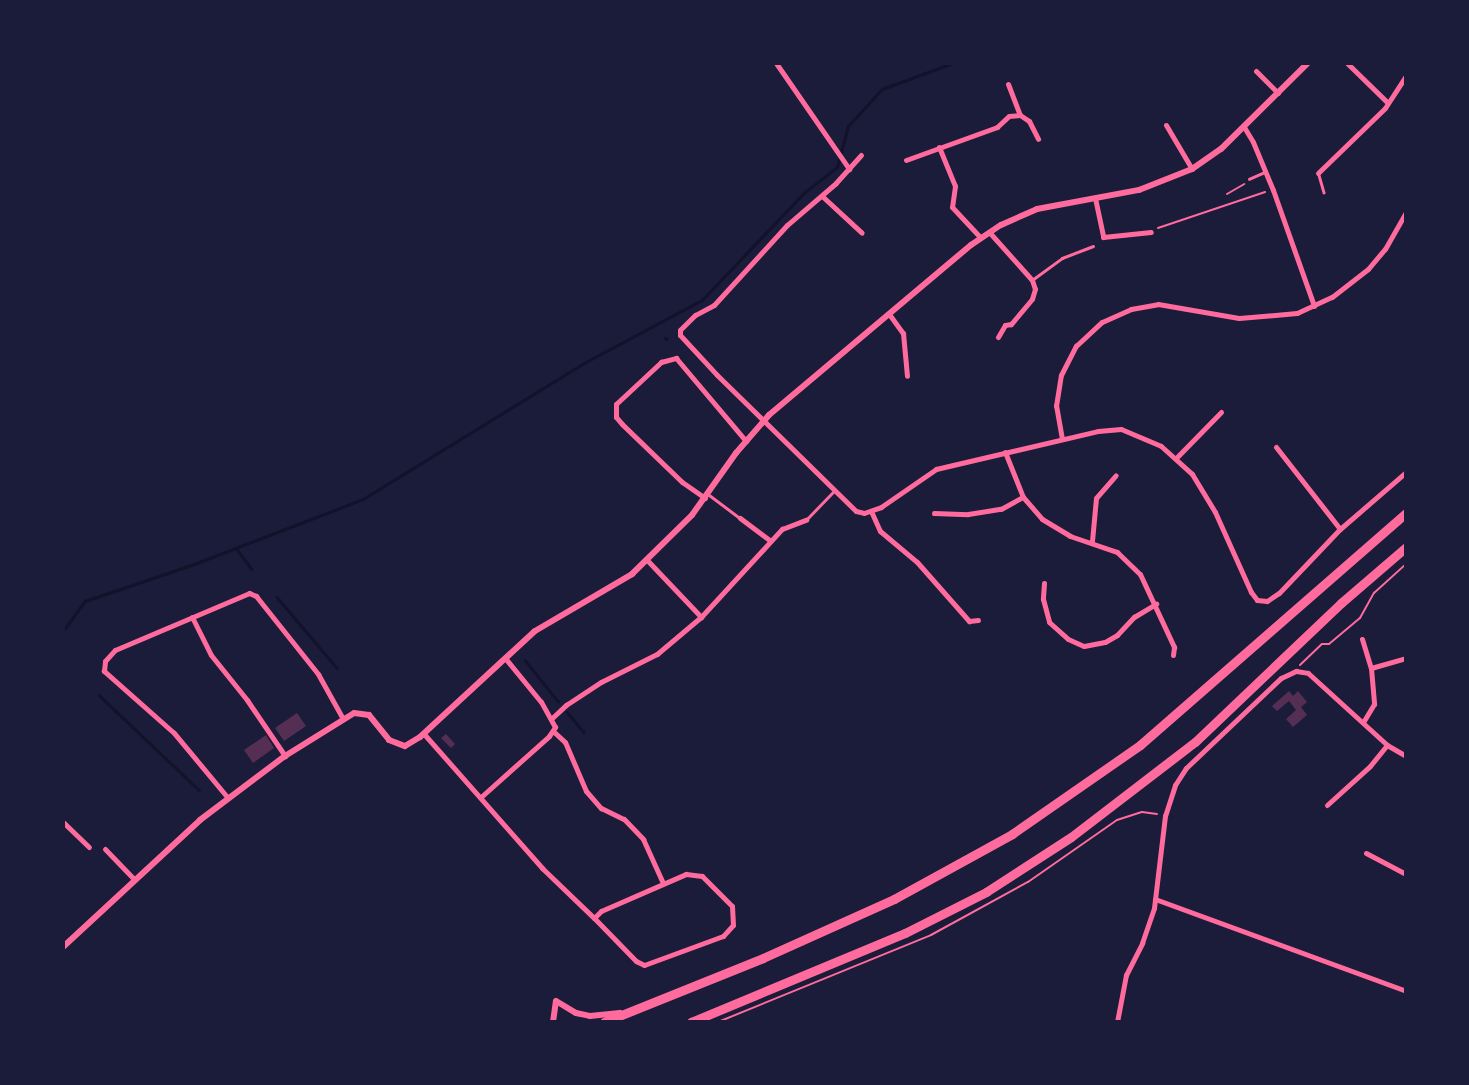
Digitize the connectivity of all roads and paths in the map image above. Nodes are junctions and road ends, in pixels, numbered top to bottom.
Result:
1 (776, 63) edge
2 (1308, 63) edge
3 (1347, 63) edge
4 (1256, 71) dead end
5 (1406, 76) edge
6 (1009, 84) dead end
7 (1278, 93) junction
8 (1387, 102) junction
9 (1020, 115) junction
10 (1166, 125) dead end
11 (1244, 127) junction
12 (1038, 139) dead end
13 (939, 147) junction
14 (861, 155) dead end
15 (905, 160) dead end
16 (849, 169) junction
17 (1192, 169) junction
18 (1265, 172) junction
19 (1318, 173) joint
20 (1249, 179) joint
21 (1273, 190) junction
22 (1324, 192) dead end
23 (1227, 194) dead end
24 (822, 196) junction
25 (1095, 198) junction
26 (1406, 212) edge
27 (1151, 232) joint
28 (862, 233) dead end
29 (990, 233) junction
30 (981, 238) junction
31 (1093, 246) dead end
32 (1032, 280) junction
33 (1314, 306) junction
34 (889, 314) junction
35 (998, 337) dead end
36 (907, 376) dead end
37 (1221, 412) dead end
38 (764, 422) junction
39 (1062, 439) junction
40 (746, 441) junction
41 (1276, 447) dead end
42 (1005, 452) junction
43 (1177, 457) junction
44 (1406, 472) edge
45 (1116, 475) dead end
46 (834, 491) junction
47 (707, 496) junction
48 (1023, 497) junction
49 (871, 511) junction
50 (934, 513) dead end
51 (1406, 513) edge
52 (740, 518) joint
53 (806, 520) joint
54 (1340, 529) junction
55 (771, 541) junction
56 (1092, 541) junction
57 (1406, 547) edge
58 (647, 561) junction
59 (1406, 564) edge
60 (1044, 583) dead end
61 (1035, 598) dead end
62 (1043, 599) junction
63 (1156, 604) junction
64 (192, 617) junction
65 (701, 617) junction
66 (978, 620) dead end
67 (969, 621) junction
68 (968, 630) dead end
69 (1362, 639) dead end
70 (1173, 655) dead end
71 (505, 658) junction
72 (1406, 658) edge
73 (1293, 668) dead end
74 (1371, 668) junction
75 (343, 719) junction
76 (551, 719) junction
77 (1363, 722) junction
78 (553, 731) junction
79 (424, 734) junction
80 (1387, 745) junction
81 (285, 756) junction
82 (1406, 756) edge
83 (482, 796) junction
84 (228, 798) junction
85 (1327, 804) dead end
86 (63, 822) edge
87 (89, 847) dead end
88 (105, 849) dead end
89 (1366, 853) dead end
90 (1406, 874) edge
91 (134, 879) junction
92 (663, 883) junction
93 (1155, 900) junction
94 (594, 918) junction
95 (63, 946) edge
96 (1406, 991) edge
97 (629, 1012) junction
98 (1116, 1021) edge
99 (553, 1022) edge
100 (604, 1022) edge
101 (691, 1022) edge
102 (1123, 1022) edge

1 - 16 street
2 - 7 street
3 - 8 street
4 - 7 street
5 - 8 street
6 - 9 street
7 - 11 street
8 - 19 street
9 - 12 street
9 - 13 street
10 - 17 street
11 - 17 street
11 - 18 street
13 - 15 street
13 - 30 street
14 - 16 street
16 - 24 street
17 - 25 street
18 - 20 lane
18 - 21 street
19 - 22 lane
20 - 23 path
21 - 27 path
21 - 33 street
24 - 28 street
24 - 38 street
25 - 27 street
25 - 29 street
26 - 33 street
29 - 30 street
29 - 32 street
30 - 34 street
31 - 32 lane
32 - 35 street
33 - 39 street
34 - 36 street
34 - 38 street
37 - 43 street
38 - 40 street
38 - 46 street
39 - 42 street
39 - 43 street
40 - 47 street
40 - 47 street
41 - 54 street
42 - 48 street
42 - 49 street
43 - 54 street
44 - 54 street
45 - 56 street
46 - 49 street
46 - 53 lane
47 - 52 lane
47 - 58 street
48 - 50 street
48 - 56 street
49 - 67 street
51 - 97 highway
52 - 55 street
53 - 55 street
55 - 65 street
56 - 63 street
57 - 101 highway
58 - 65 street
58 - 71 street
59 - 73 path
60 - 62 street
61 - 62 street
62 - 63 street
63 - 70 street
64 - 75 street
64 - 81 street
64 - 84 street
65 - 76 street
66 - 67 street
67 - 68 street
69 - 74 street
71 - 76 street
71 - 79 street
72 - 74 street
74 - 77 street
75 - 79 street
75 - 81 street
76 - 78 street
77 - 80 street
77 - 93 street
78 - 83 street
78 - 92 street
79 - 83 street
80 - 82 street
80 - 85 street
81 - 84 street
83 - 94 street
84 - 91 street
86 - 87 street
88 - 91 street
89 - 90 street
91 - 95 street
92 - 94 street
92 - 94 street
93 - 96 street
93 - 98 street
97 - 99 street
97 - 100 highway
98 - 102 street

